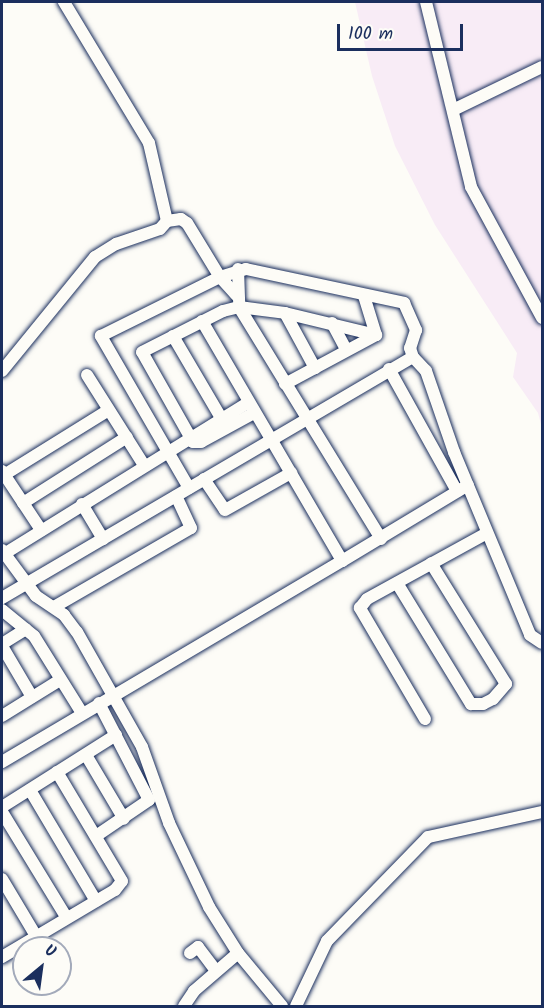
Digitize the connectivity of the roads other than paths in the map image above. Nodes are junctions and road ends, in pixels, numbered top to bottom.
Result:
1 (64, 2) edge
2 (426, 2) edge
3 (543, 67) edge
4 (453, 110) junction
5 (168, 221) junction
6 (238, 269) junction
7 (220, 277) junction
8 (364, 296) junction
9 (238, 302) junction
10 (285, 313) junction
11 (543, 318) edge
12 (202, 321) junction
13 (332, 323) junction
14 (376, 335) junction
15 (173, 336) junction
16 (346, 349) junction
17 (413, 357) junction
18 (315, 368) junction
19 (389, 369) junction
20 (2, 371) edge
21 (87, 375) dead end
22 (285, 384) junction
23 (251, 408) junction
24 (109, 410) junction
25 (306, 417) junction
26 (224, 423) junction
27 (127, 437) junction
28 (190, 437) junction
29 (271, 438) junction
30 (166, 452) junction
31 (144, 465) junction
32 (3, 473) edge
33 (291, 473) junction
34 (204, 479) junction
35 (189, 488) junction
36 (463, 488) junction
37 (176, 496) junction
38 (23, 503) junction
39 (82, 504) junction
40 (41, 530) junction
41 (487, 533) junction
42 (103, 539) junction
43 (381, 539) junction
44 (3, 552) edge
45 (342, 561) junction
46 (431, 563) junction
47 (397, 583) junction
48 (26, 584) junction
49 (2, 598) edge
50 (54, 607) junction
51 (2, 610) edge
52 (26, 628) junction
53 (543, 643) edge
54 (2, 645) edge
55 (60, 680) junction
56 (112, 695) junction
57 (32, 697) junction
58 (99, 703) junction
59 (2, 713) edge
60 (82, 713) junction
61 (425, 719) dead end
62 (116, 735) junction
63 (86, 755) junction
64 (2, 762) edge
65 (57, 772) junction
66 (30, 790) junction
67 (2, 809) edge
68 (543, 812) edge
69 (124, 819) junction
70 (96, 836) junction
71 (2, 879) edge
72 (96, 901) junction
73 (66, 917) junction
74 (36, 936) joint
75 (190, 953) dead end
76 (238, 953) junction
77 (216, 971) junction
78 (184, 1006) edge
79 (282, 1006) edge
80 (296, 1006) edge

1 - 5 street
2 - 4 street
3 - 4 street
4 - 11 street
5 - 7 street
5 - 20 street
6 - 7 street
6 - 8 street
6 - 9 street
7 - 9 street
7 - 30 street
8 - 14 street
8 - 17 street
9 - 10 street
9 - 12 street
9 - 22 street
10 - 13 street
10 - 18 street
12 - 15 street
12 - 23 street
13 - 14 street
13 - 16 street
14 - 16 street
15 - 26 street
15 - 28 street
16 - 18 street
17 - 19 street
17 - 36 street
18 - 22 street
19 - 25 street
19 - 36 street
21 - 24 street
22 - 25 street
23 - 26 street
23 - 29 street
24 - 27 street
24 - 32 street
25 - 29 street
25 - 43 street
26 - 28 street
27 - 31 street
27 - 38 street
28 - 30 street
29 - 33 street
29 - 34 street
30 - 31 street
30 - 35 street
31 - 39 street
32 - 38 street
33 - 34 street
33 - 45 street
34 - 35 street
35 - 37 street
36 - 41 street
36 - 43 street
37 - 42 street
37 - 50 street
38 - 40 street
39 - 40 street
39 - 42 street
40 - 44 street
41 - 46 street
41 - 53 street
42 - 48 street
43 - 45 street
44 - 48 street
45 - 56 street
46 - 47 street
46 - 47 street
47 - 61 street
48 - 49 street
48 - 50 street
50 - 56 street
51 - 52 street
52 - 54 street
52 - 55 street
54 - 57 street
55 - 57 street
55 - 60 street
56 - 58 street
56 - 76 street
57 - 59 street
58 - 60 street
58 - 62 street
60 - 64 street
62 - 63 street
62 - 69 street
63 - 65 street
63 - 69 street
65 - 66 street
65 - 70 street
66 - 67 street
66 - 72 street
67 - 73 street
68 - 80 street
69 - 70 street
70 - 72 street
71 - 74 street
72 - 73 street
73 - 74 street
75 - 77 street
76 - 77 street
76 - 79 street
77 - 78 street

